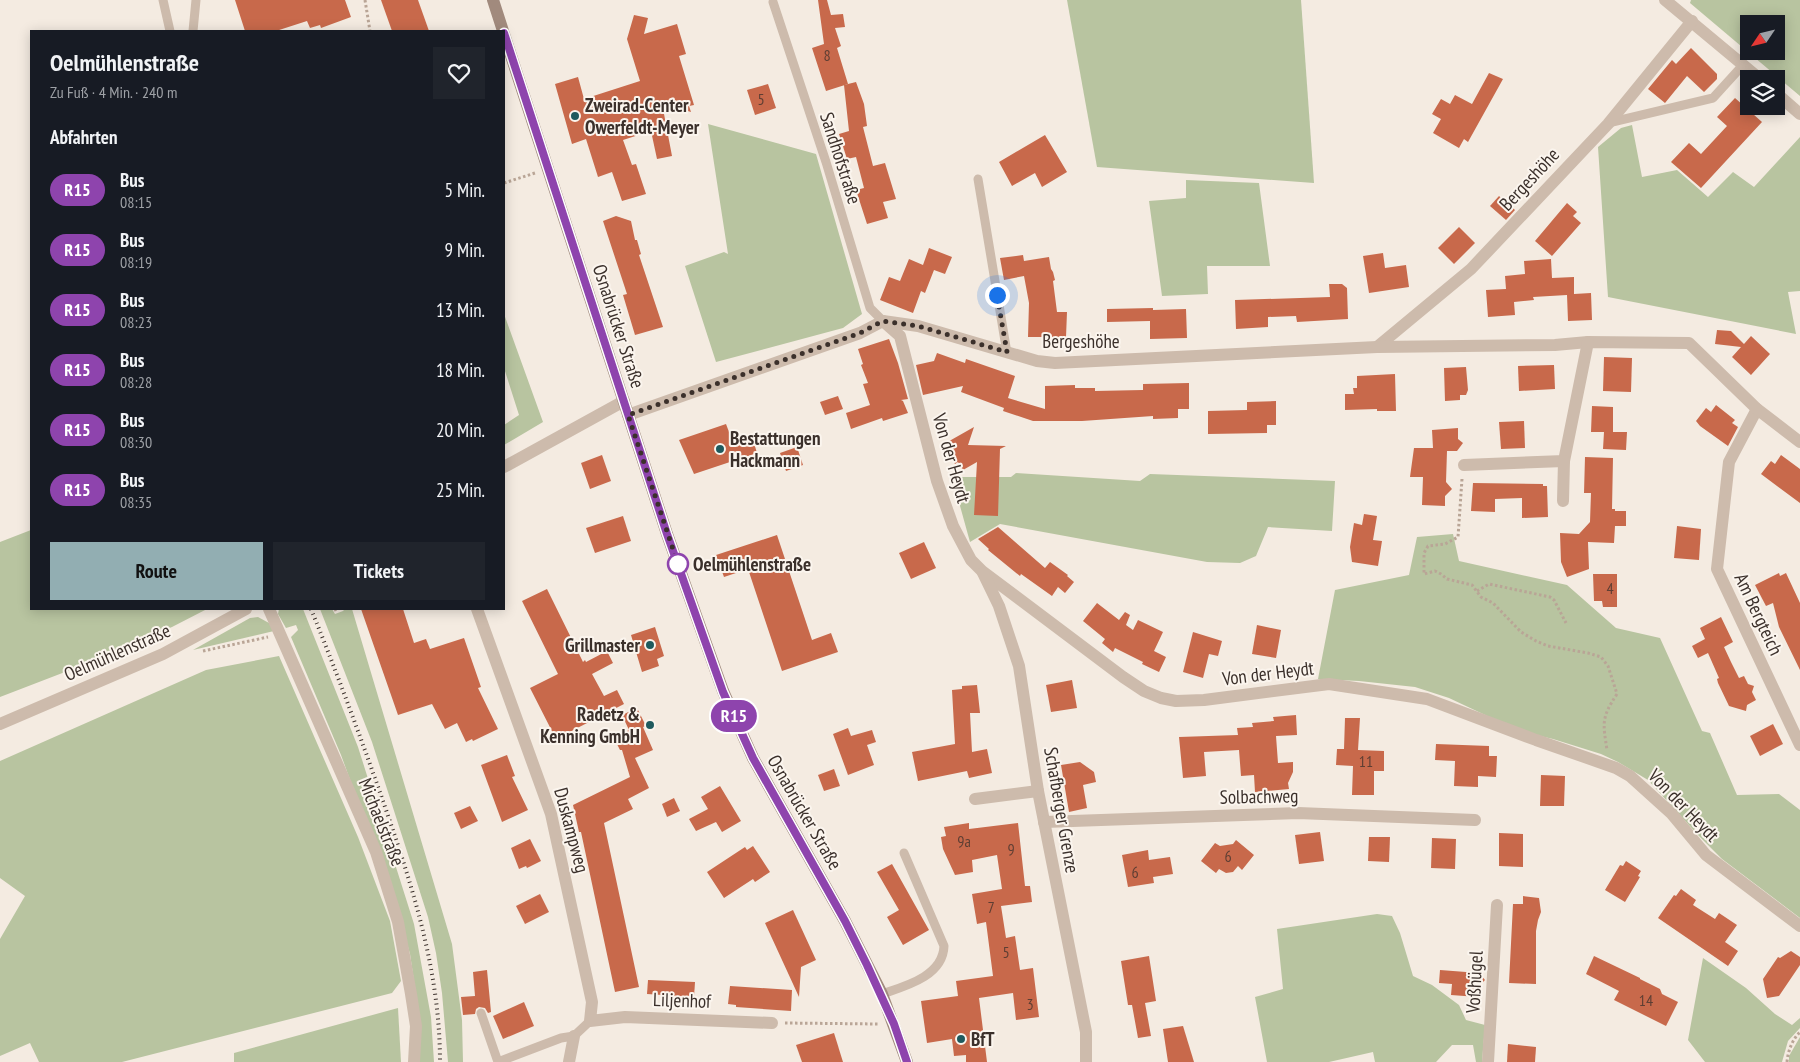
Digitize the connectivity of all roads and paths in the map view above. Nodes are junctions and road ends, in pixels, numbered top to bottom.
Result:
1 (162, 0) edge
2 (196, 0) edge
3 (365, 0) edge
4 (493, 0) edge
5 (773, 2) dead end
6 (1672, 2) edge
7 (1692, 21) junction
8 (170, 30) edge
9 (193, 30) edge
10 (370, 30) edge
11 (502, 30) edge
12 (505, 38) edge
13 (1743, 64) junction
14 (1750, 70) edge
15 (1785, 101) edge
16 (1800, 114) edge
17 (1608, 124) junction
18 (548, 169) junction
19 (978, 179) dead end
20 (505, 183) edge
21 (883, 321) junction
22 (1588, 342) junction
23 (1377, 347) junction
24 (1007, 352) junction
25 (624, 401) junction
26 (1757, 409) junction
27 (628, 415) junction
28 (1800, 442) edge
29 (1564, 461) junction
30 (1464, 465) joint
31 (505, 466) edge
32 (1563, 501) dead end
33 (982, 571) junction
34 (1477, 591) junction
35 (244, 610) edge
36 (269, 610) edge
37 (477, 610) edge
38 (1566, 623) dead end
39 (0, 724) edge
40 (1800, 744) edge
41 (1609, 766) junction
42 (1038, 791) junction
43 (975, 799) dead end
44 (1475, 820) dead end
45 (1044, 822) junction
46 (904, 853) dead end
47 (1497, 905) dead end
48 (1800, 926) edge
49 (882, 994) junction
50 (481, 1014) dead end
51 (590, 1021) junction
52 (772, 1022) joint
53 (894, 1024) junction
54 (1800, 1032) edge
55 (574, 1036) junction
56 (414, 1062) edge
57 (569, 1062) edge
58 (907, 1062) edge
59 (1086, 1062) edge
60 (1488, 1062) edge
61 (1787, 1062) edge

1 - 8 lane
2 - 9 lane
3 - 10 path
4 - 11 main road, Osnabrücker Straße
5 - 21 lane, Sandhofstraße
6 - 7 street
7 - 13 street
7 - 17 street, Bergeshöhe
12 - 18 main road, Osnabrücker Straße
13 - 14 street
13 - 17 lane
15 - 16 street
17 - 23 street, Bergeshöhe
18 - 20 path
18 - 25 main road, Osnabrücker Straße
19 - 24 lane
21 - 24 street, Bergeshöhe
21 - 27 street
21 - 33 street, Von der Heydt
22 - 23 street, Bergeshöhe
22 - 26 street, Bergeshöhe
22 - 29 street
23 - 24 street, Bergeshöhe
25 - 27 main road, Osnabrücker Straße
25 - 31 street
26 - 28 street, Bergeshöhe
26 - 40 street, Am Bergteich
27 - 49 main road, Osnabrücker Straße
29 - 30 street
29 - 32 street
30 - 34 path
33 - 41 street, Von der Heydt
33 - 42 street, Schafberger Grenze
34 - 38 path
34 - 41 path
35 - 39 street, Oelmühlenstraße
36 - 56 street, Michaelstraße
37 - 51 street, Duskampweg
41 - 48 street, Von der Heydt
42 - 43 street
42 - 45 street, Schafberger Grenze
44 - 45 street, Solbachweg
45 - 59 street, Schafberger Grenze
46 - 49 lane
47 - 60 street, Voßhügel
49 - 53 main road, Osnabrücker Straße
50 - 55 lane
51 - 52 street, Liljenhof
51 - 55 lane
52 - 53 path
53 - 58 main road, Osnabrücker Straße
54 - 61 path
55 - 57 street

